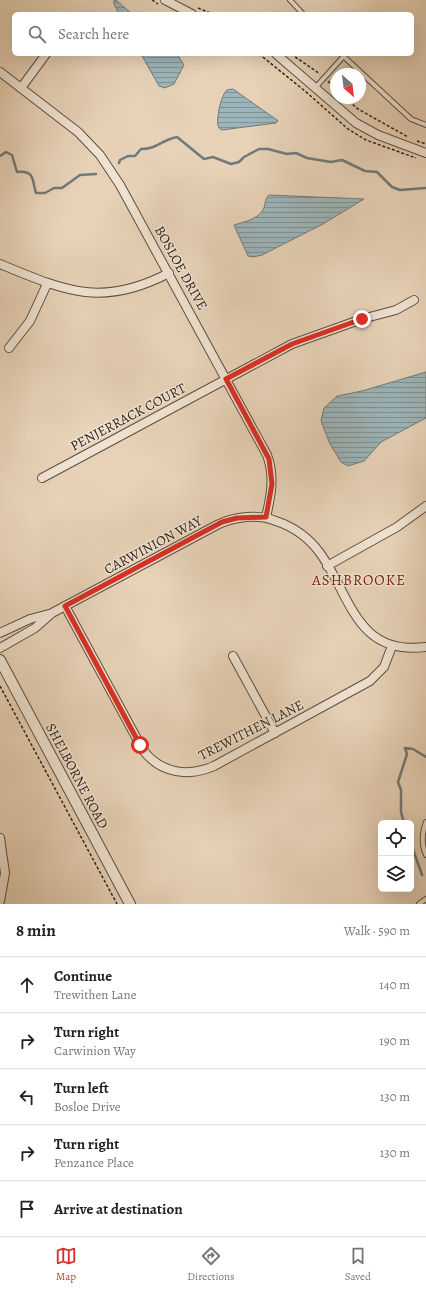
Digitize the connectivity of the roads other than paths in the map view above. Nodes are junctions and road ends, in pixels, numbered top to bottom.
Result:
1 (165, 0) edge
2 (290, 0) edge
3 (192, 10) edge
4 (301, 12) edge
5 (45, 56) edge
6 (278, 56) edge
7 (341, 56) edge
8 (343, 56) edge
9 (0, 72) edge
10 (21, 88) junction
11 (315, 88) junction
12 (426, 125) edge
13 (426, 153) edge
14 (0, 264) edge
15 (169, 273) junction
16 (47, 284) junction
17 (414, 300) dead end
18 (9, 348) dead end
19 (226, 379) junction
20 (42, 478) dead end
21 (426, 506) edge
22 (266, 517) junction
23 (327, 566) junction
24 (65, 606) junction
25 (52, 613) junction
26 (0, 633) edge
27 (392, 646) junction
28 (426, 647) edge
29 (0, 648) edge
30 (233, 656) dead end
31 (0, 660) edge
32 (275, 733) junction
33 (426, 822) edge
34 (0, 838) edge
35 (426, 855) edge
36 (426, 899) edge
37 (0, 901) edge
38 (130, 904) edge
39 (419, 904) edge

1 - 3 street
2 - 4 lane
5 - 10 street
6 - 11 street
7 - 11 lane
8 - 12 lane
9 - 10 street, BOSLOE DRIVE
10 - 15 street, BOSLOE DRIVE
11 - 13 street
14 - 16 street
15 - 16 street
15 - 19 street, BOSLOE DRIVE
16 - 18 street
17 - 19 street, PENJERRACK COURT
19 - 20 street, PENJERRACK COURT
19 - 22 street, BOSLOE DRIVE
21 - 23 street
22 - 23 street, CARWINION WAY
22 - 24 street, CARWINION WAY
23 - 27 street, CARWINION WAY
24 - 25 street, CARWINION WAY
24 - 32 street, TREWITHEN LANE
25 - 26 street, CARWINION WAY
25 - 29 street, CARWINION WAY
27 - 28 street, CARWINION WAY
27 - 32 street, TREWITHEN LANE
30 - 32 street
31 - 38 street, SHELBORNE ROAD
33 - 35 lane
34 - 37 street
36 - 39 lane

